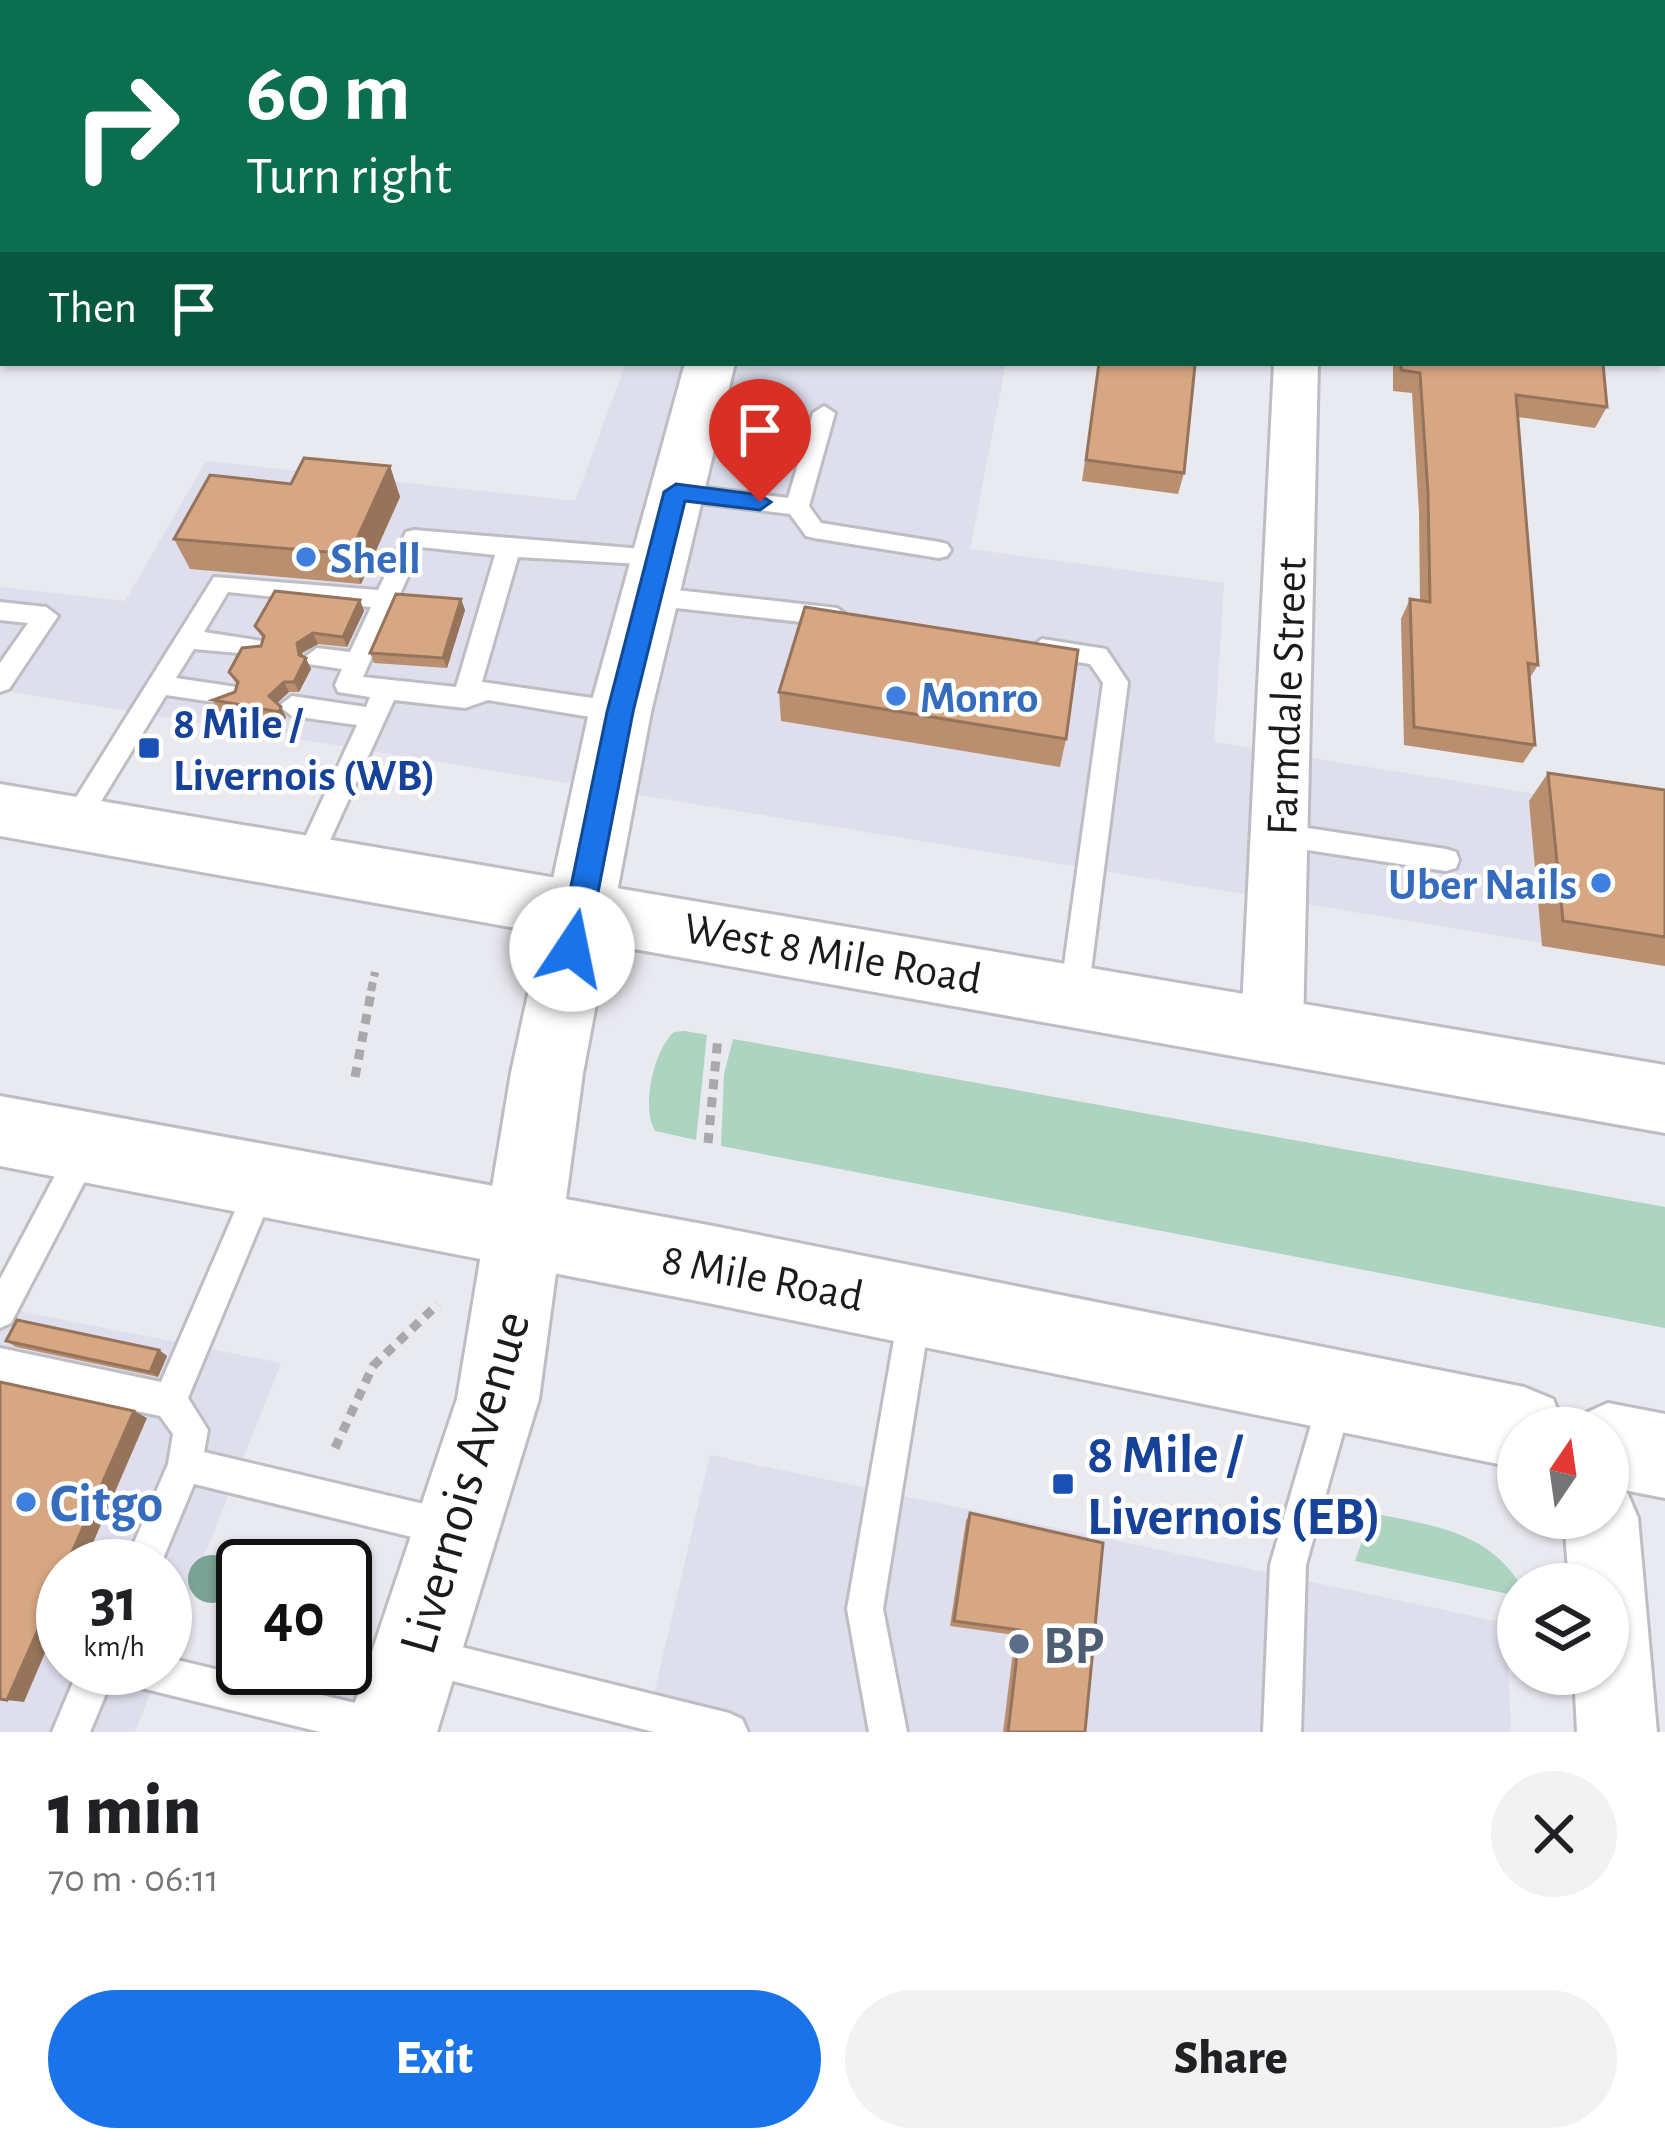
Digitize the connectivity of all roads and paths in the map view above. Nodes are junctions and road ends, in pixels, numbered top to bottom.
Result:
1 (709, 366) edge
2 (1296, 366) edge
3 (824, 413) dead end
4 (676, 492) junction
5 (797, 506) junction
6 (509, 547) junction
7 (938, 550) dead end
8 (654, 576) junction
9 (386, 600) junction
10 (0, 611) edge
11 (862, 621) edge
12 (188, 639) junction
13 (1027, 645) edge
14 (254, 648) edge
15 (317, 657) dead end
16 (358, 662) junction
17 (0, 682) edge
18 (159, 685) junction
19 (386, 690) junction
20 (227, 694) edge
21 (465, 698) junction
22 (292, 706) dead end
23 (620, 712) junction
24 (374, 718) junction
25 (0, 810) edge
26 (74, 823) junction
27 (1281, 836) junction
28 (1446, 860) dead end
29 (306, 863) junction
30 (581, 908) junction
31 (375, 972) dead end
32 (1074, 994) junction
33 (1271, 1029) junction
34 (718, 1037) dead end
35 (355, 1077) dead end
36 (1665, 1099) edge
37 (0, 1131) edge
38 (708, 1143) dead end
39 (86, 1148) junction
40 (262, 1184) junction
41 (527, 1230) junction
42 (916, 1307) junction
43 (0, 1312) edge
44 (0, 1365) edge
45 (1338, 1390) junction
46 (170, 1401) junction
47 (1497, 1422) edge
48 (1629, 1449) edge
49 (1665, 1456) edge
50 (184, 1465) junction
51 (316, 1496) junction
52 (457, 1529) junction
53 (153, 1539) edge
54 (300, 1539) edge
55 (192, 1676) edge
56 (86, 1695) edge
57 (1614, 1695) edge
58 (399, 1706) edge
59 (70, 1732) edge
60 (729, 1732) edge
61 (888, 1732) edge
62 (1282, 1732) edge
63 (1617, 1732) edge

1 - 4 main road, Livernois Avenue
2 - 27 street, Farmdale Street
3 - 5 lane
4 - 5 lane
4 - 8 main road, Livernois Avenue
5 - 7 lane
6 - 8 lane
6 - 9 lane
6 - 21 lane
8 - 11 lane
8 - 23 main road, Livernois Avenue
9 - 12 lane
9 - 16 lane
10 - 17 lane
12 - 14 lane
12 - 18 lane
13 - 32 lane
15 - 16 lane
16 - 19 lane
18 - 20 lane
18 - 26 lane
19 - 21 lane
19 - 24 lane
21 - 23 lane
22 - 24 lane
23 - 30 main road, Livernois Avenue
24 - 29 lane
25 - 26 main road, West 8 Mile Road
26 - 29 main road, West 8 Mile Road
27 - 28 lane
27 - 33 street, Farmdale Street
29 - 30 main road, West 8 Mile Road
30 - 32 main road, West 8 Mile Road
30 - 41 main road, Livernois Avenue
31 - 35 path
32 - 33 main road, West 8 Mile Road
33 - 36 main road, West 8 Mile Road
34 - 38 path
37 - 39 main road, 8 Mile Road
39 - 40 main road, 8 Mile Road
39 - 43 lane
40 - 41 main road, 8 Mile Road
40 - 46 lane
41 - 42 main road, 8 Mile Road
41 - 51 path
41 - 52 main road, Livernois Avenue
42 - 45 main road, 8 Mile Road
42 - 61 lane
44 - 46 lane
45 - 47 main road, 8 Mile Road
45 - 62 lane
46 - 50 lane
48 - 49 main road
50 - 51 lane
50 - 53 lane
51 - 52 lane
51 - 54 path
52 - 58 main road, Livernois Avenue
55 - 58 lane
56 - 59 lane
57 - 63 street
58 - 60 lane

